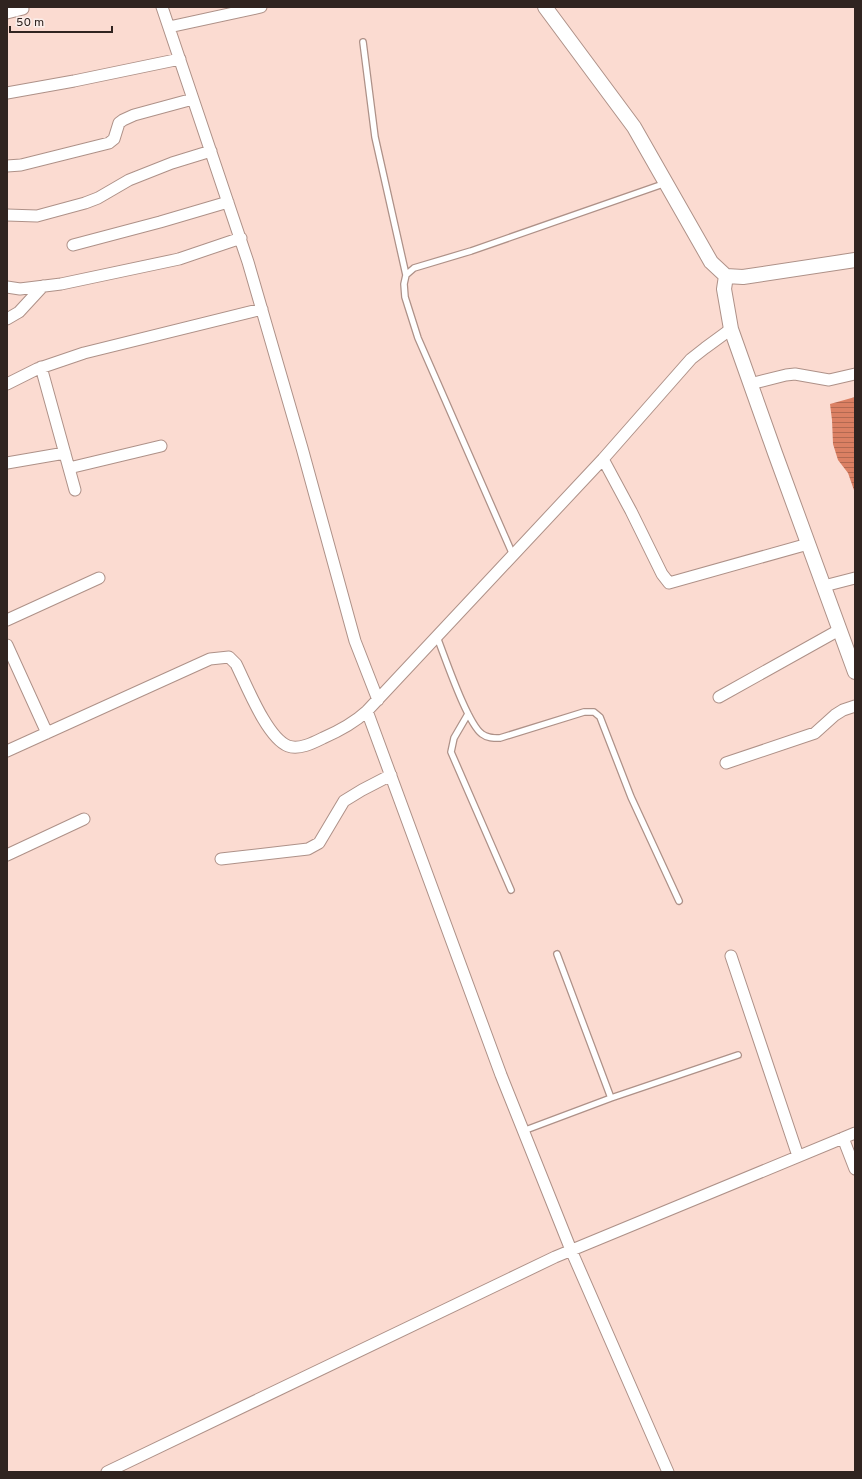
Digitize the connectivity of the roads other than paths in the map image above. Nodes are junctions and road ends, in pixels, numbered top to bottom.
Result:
1 (162, 7) edge
2 (262, 7) edge
3 (545, 7) edge
4 (23, 9) dead end
5 (7, 13) edge
6 (169, 27) junction
7 (363, 42) dead end
8 (180, 59) junction
9 (7, 93) edge
10 (193, 99) junction
11 (211, 151) junction
12 (7, 166) edge
13 (666, 183) junction
14 (228, 202) junction
15 (7, 215) edge
16 (240, 238) junction
17 (73, 245) dead end
18 (855, 260) edge
19 (406, 275) junction
20 (726, 276) junction
21 (43, 286) junction
22 (7, 288) edge
23 (262, 309) junction
24 (7, 319) edge
25 (731, 329) junction
26 (41, 367) junction
27 (855, 374) edge
28 (7, 384) edge
29 (750, 384) junction
30 (161, 446) dead end
31 (65, 453) junction
32 (603, 459) junction
33 (7, 463) edge
34 (69, 468) junction
35 (75, 490) dead end
36 (808, 544) junction
37 (513, 555) junction
38 (98, 578) dead end
39 (855, 578) edge
40 (824, 586) junction
41 (7, 620) edge
42 (839, 630) junction
43 (437, 637) junction
44 (7, 644) edge
45 (855, 672) edge
46 (719, 697) dead end
47 (378, 700) junction
48 (855, 706) edge
49 (367, 712) junction
50 (468, 714) junction
51 (47, 732) junction
52 (7, 751) edge
53 (726, 763) dead end
54 (391, 775) junction
55 (84, 819) dead end
56 (7, 854) edge
57 (221, 859) dead end
58 (512, 890) dead end
59 (679, 901) dead end
60 (557, 954) dead end
61 (731, 956) dead end
62 (738, 1055) dead end
63 (611, 1098) junction
64 (523, 1131) junction
65 (855, 1133) edge
66 (843, 1138) junction
67 (798, 1156) junction
68 (855, 1168) edge
69 (571, 1250) junction
70 (106, 1472) edge
71 (668, 1472) edge

1 - 6 street
2 - 6 street
3 - 13 street
4 - 5 street
6 - 8 street
7 - 19 lane
8 - 9 street
8 - 10 street
10 - 11 street
10 - 12 street
11 - 14 street
11 - 15 street
13 - 19 lane
13 - 20 street
14 - 16 street
14 - 17 street
16 - 21 street
16 - 23 street
18 - 20 street
19 - 37 lane
20 - 25 street
21 - 22 street
21 - 24 street
23 - 26 street
23 - 47 street
25 - 29 street
25 - 32 street
26 - 28 street
26 - 31 street
27 - 29 street
29 - 36 street
30 - 34 street
31 - 33 street
31 - 34 street
32 - 36 street
32 - 37 street
34 - 35 street
36 - 40 street
37 - 43 street
38 - 41 street
39 - 40 street
40 - 42 street
42 - 45 street
42 - 46 street
43 - 47 street
43 - 50 lane
44 - 51 street
47 - 49 street
48 - 53 street
49 - 51 street
49 - 54 street
50 - 58 lane
50 - 59 lane
51 - 52 street
54 - 57 street
54 - 64 street
55 - 56 street
60 - 63 lane
61 - 67 street
62 - 63 lane
63 - 64 lane
64 - 69 street
65 - 66 street
66 - 67 street
66 - 68 street
67 - 69 street
69 - 70 street
69 - 71 street

